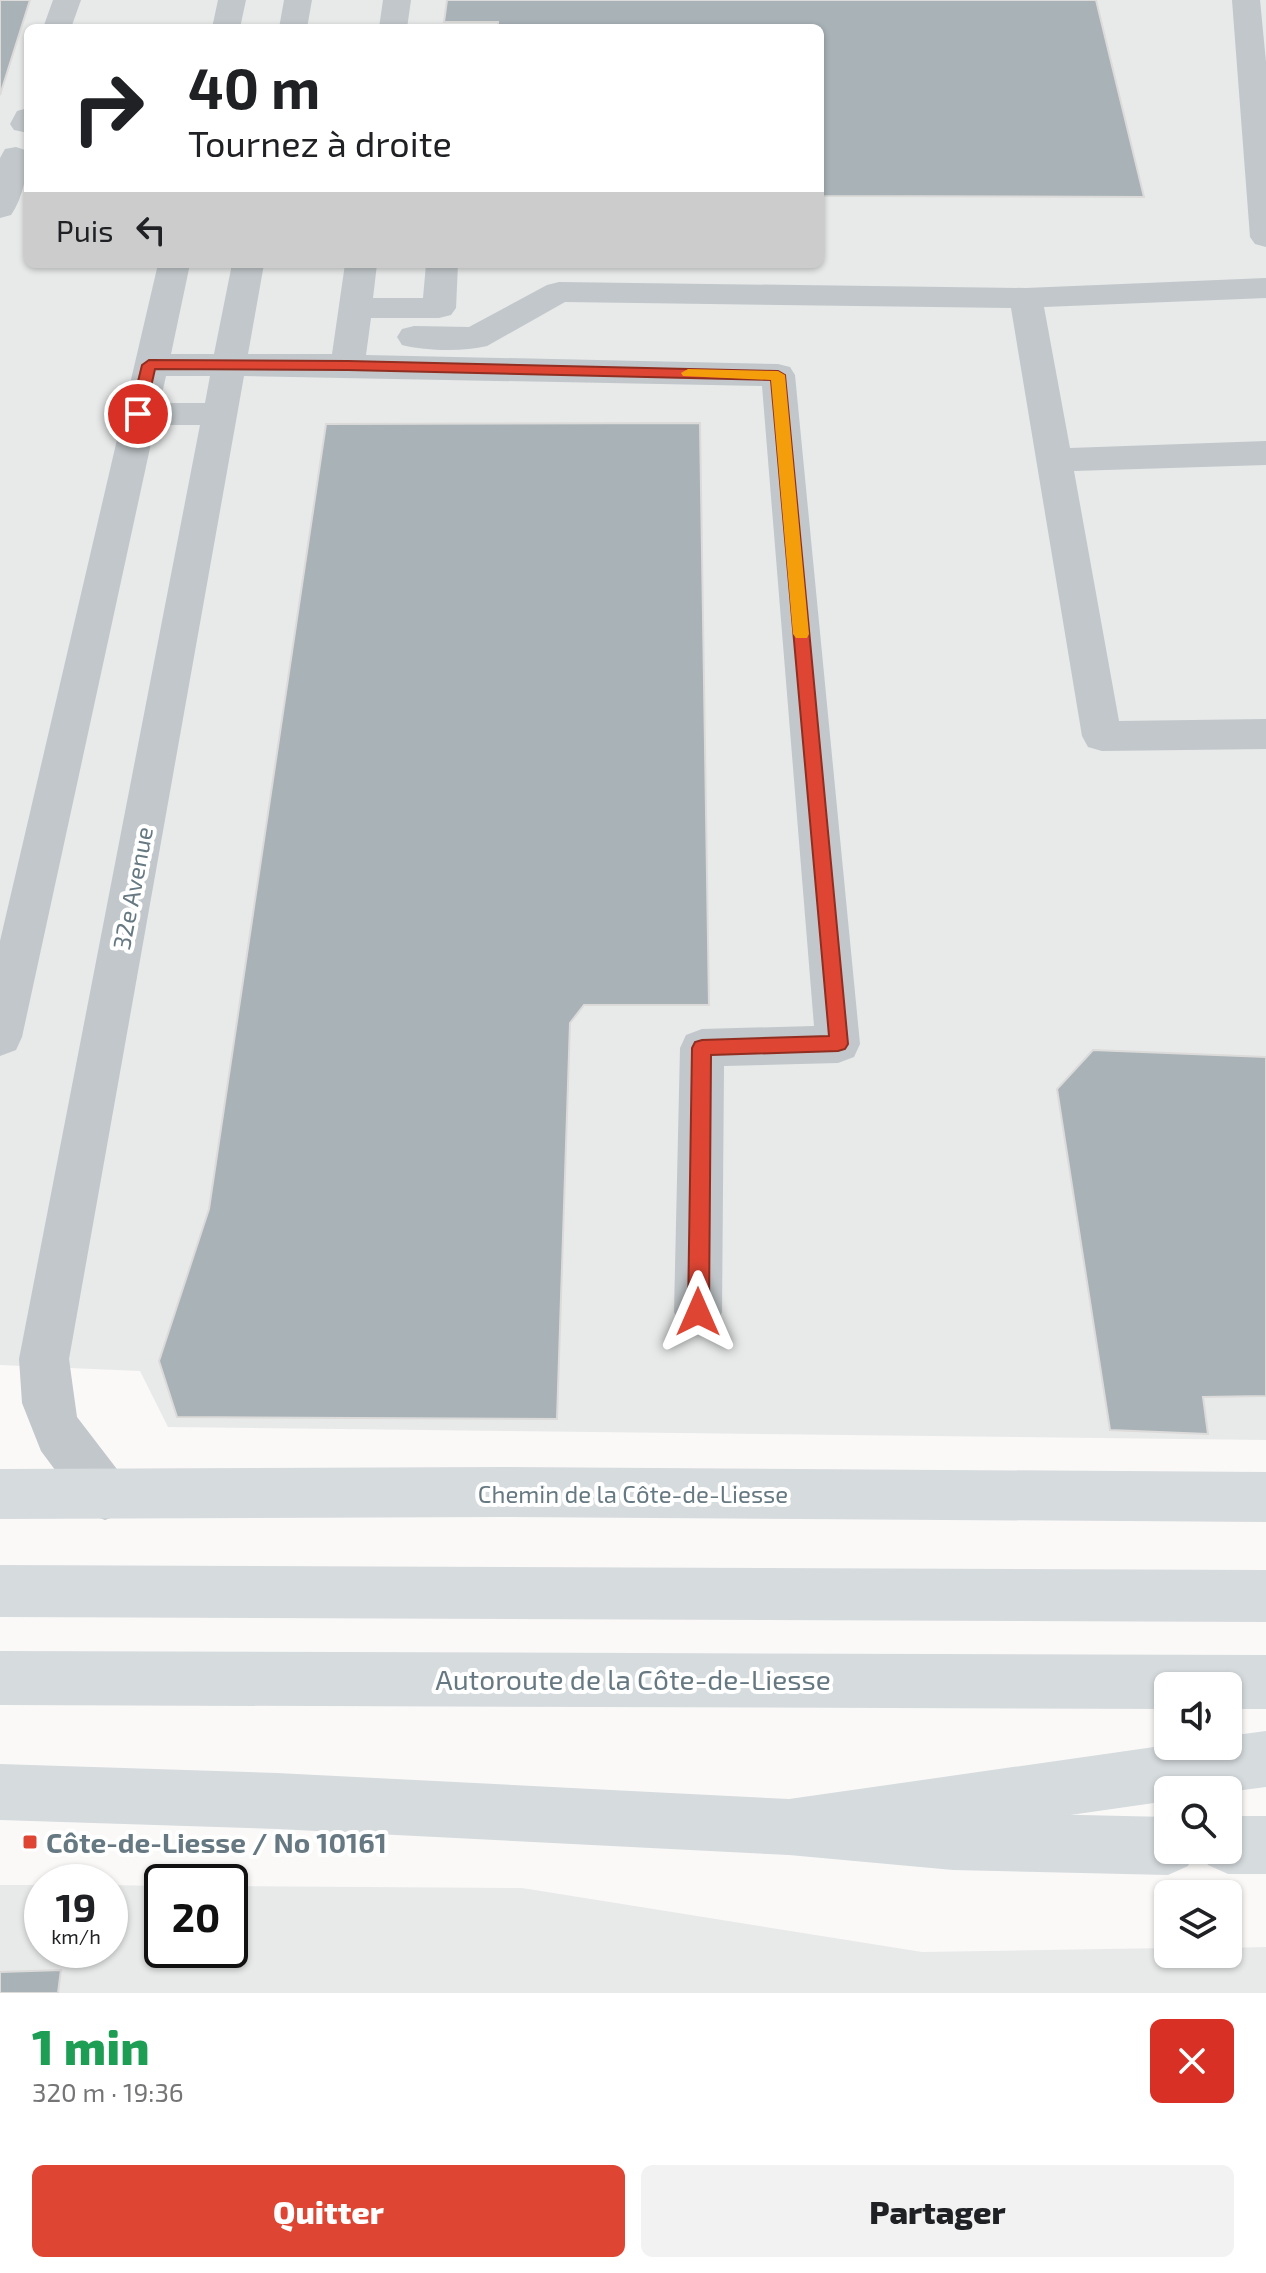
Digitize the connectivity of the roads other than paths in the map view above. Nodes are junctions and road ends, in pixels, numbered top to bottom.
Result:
1 (67, 0) edge
2 (232, 0) edge
3 (298, 0) edge
4 (397, 0) edge
5 (1246, 0) edge
6 (58, 24) edge
7 (227, 24) edge
8 (294, 24) edge
9 (394, 24) edge
10 (15, 156) edge
11 (0, 208) edge
12 (1266, 237) edge
13 (173, 268) edge
14 (247, 268) edge
15 (360, 268) edge
16 (442, 268) edge
17 (1266, 288) edge
18 (1026, 298) junction
19 (352, 336) junction
20 (149, 365) junction
21 (230, 365) junction
22 (138, 414) junction
23 (221, 414) junction
24 (1266, 453) edge
25 (1054, 460) junction
26 (1266, 734) edge
27 (0, 1037) edge
28 (698, 1312) dead end
29 (0, 1494) edge
30 (105, 1495) junction
31 (1266, 1497) edge
32 (0, 1591) edge
33 (1266, 1596) edge
34 (0, 1678) edge
35 (1266, 1682) edge
36 (1266, 1759) edge
37 (0, 1792) edge
38 (789, 1827) junction
39 (1242, 1845) edge
40 (1266, 1845) edge
41 (1154, 1846) edge

1 - 6 street
2 - 7 street
3 - 8 street
4 - 9 street
5 - 12 street
10 - 11 street
13 - 20 street
14 - 21 street, 32e Avenue
15 - 19 street
16 - 19 street
17 - 18 street
18 - 19 street
18 - 25 street
19 - 21 street
19 - 28 street
20 - 21 street
20 - 22 street
21 - 23 street, 32e Avenue
22 - 23 street
22 - 27 street
23 - 30 street, 32e Avenue
24 - 25 street
25 - 26 street
29 - 30 main road, Chemin de la Côte-de-Liesse
30 - 31 main road, Chemin de la Côte-de-Liesse
32 - 33 main road
34 - 35 main road, Autoroute de la Côte-de-Liesse
36 - 38 main road
37 - 38 main road
38 - 41 main road
39 - 40 main road

